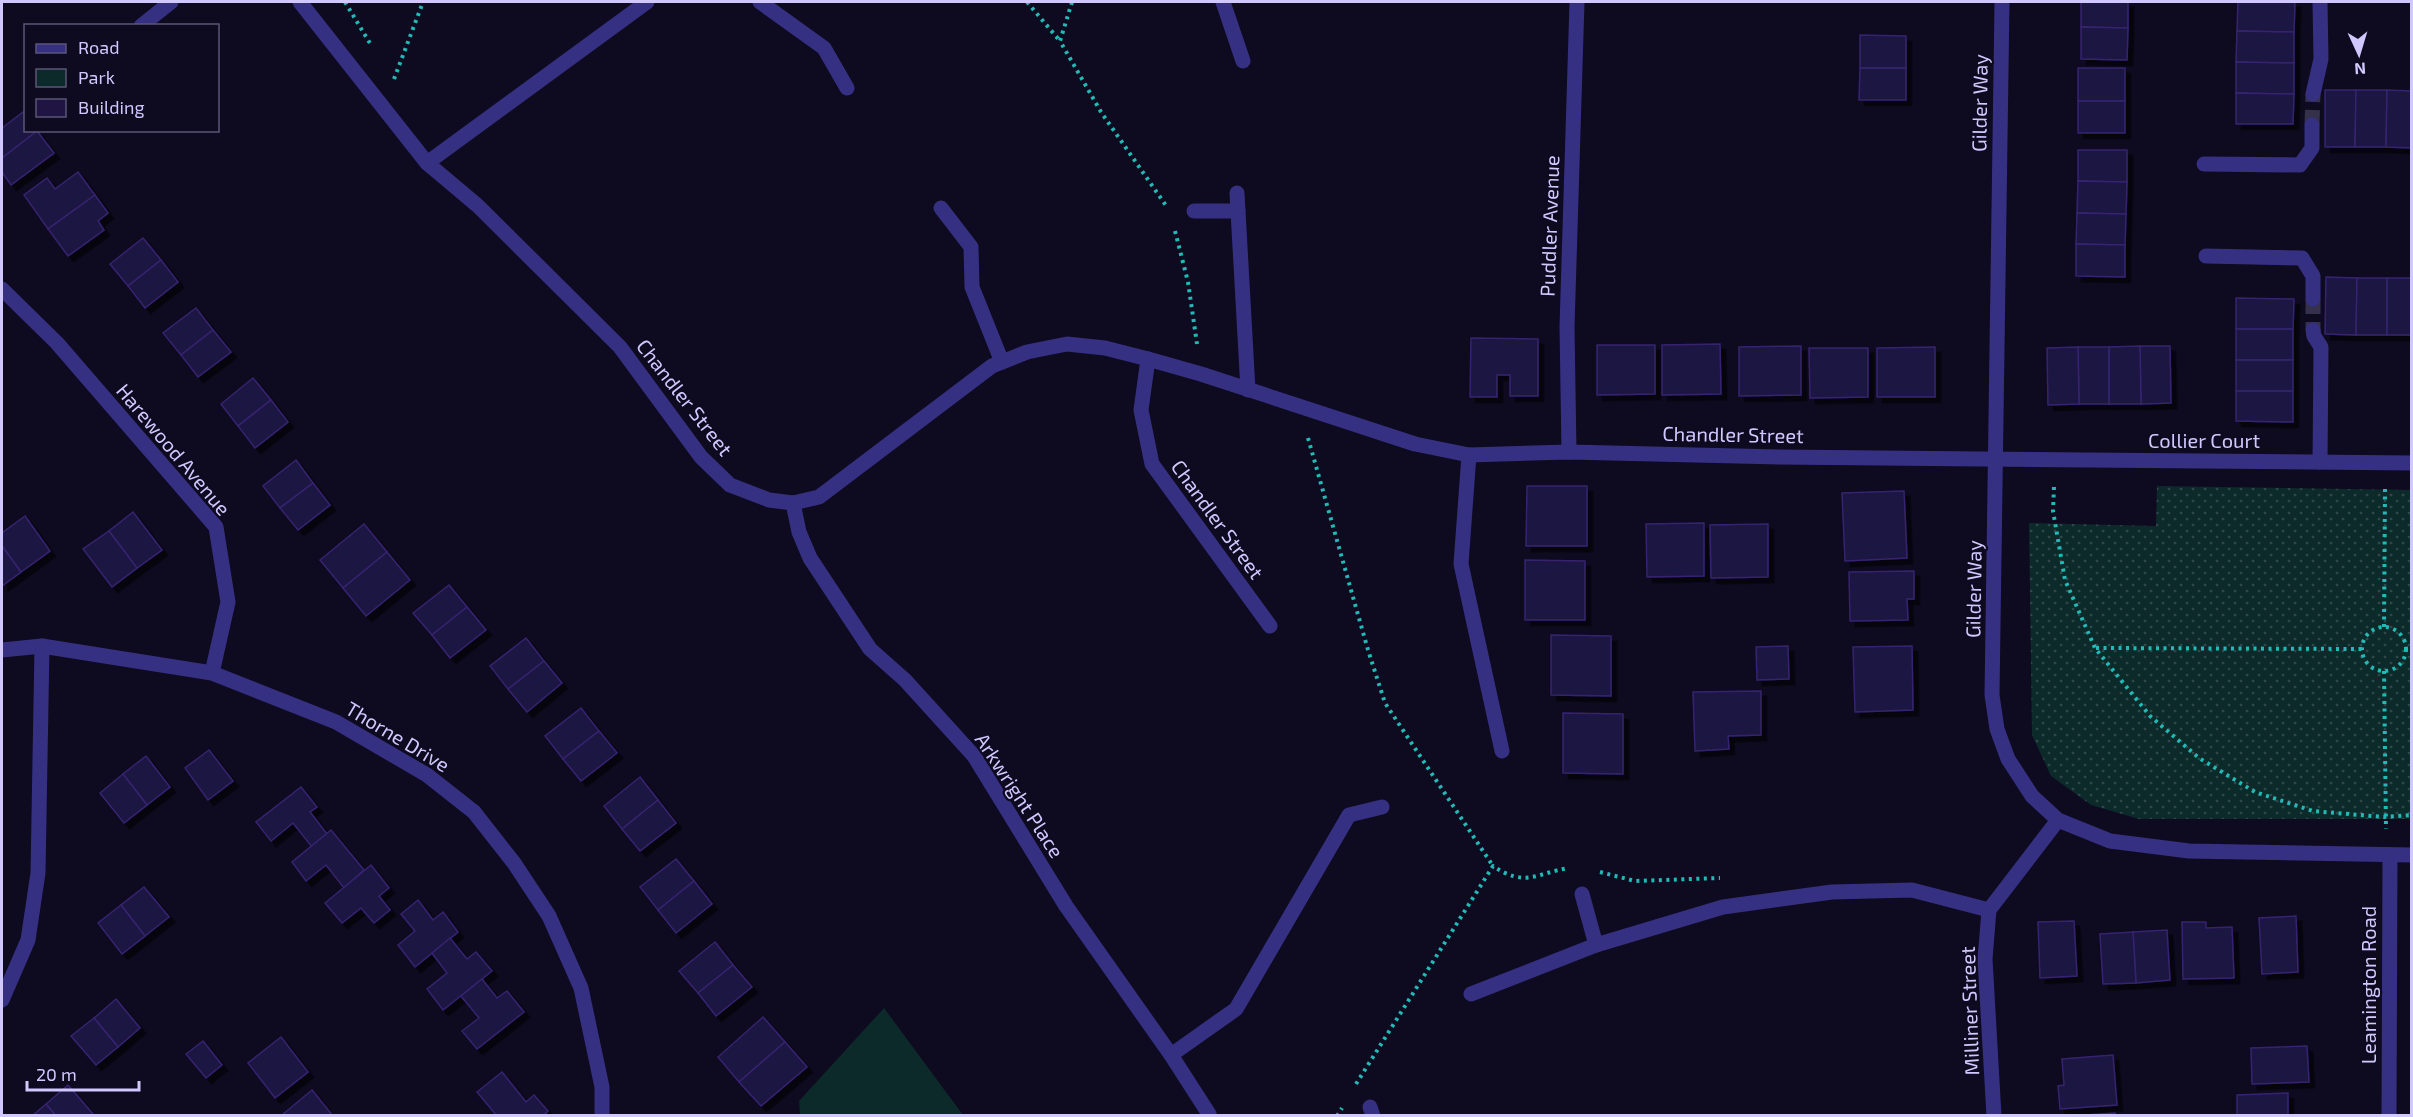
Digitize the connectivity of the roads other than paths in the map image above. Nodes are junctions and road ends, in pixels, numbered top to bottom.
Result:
1 (171, 2) edge
2 (300, 2) edge
3 (647, 2) edge
4 (760, 2) edge
5 (1223, 2) edge
6 (1577, 2) edge
7 (2002, 2) edge
8 (2320, 2) edge
9 (144, 24) edge
10 (1243, 61) dead end
11 (847, 88) dead end
12 (2313, 94) tunnel mouth
13 (2312, 125) tunnel mouth
14 (427, 163) junction
15 (2204, 164) dead end
16 (1237, 193) dead end
17 (941, 208) dead end
18 (1194, 211) dead end
19 (1238, 211) junction
20 (2206, 256) dead end
21 (2, 289) edge
22 (2313, 299) tunnel mouth
23 (2313, 330) tunnel mouth
24 (1148, 359) junction
25 (1002, 362) junction
26 (1248, 390) junction
27 (1569, 452) junction
28 (1469, 455) junction
29 (1996, 459) junction
30 (2320, 462) junction
31 (2412, 463) edge
32 (793, 503) junction
33 (1270, 626) dead end
34 (42, 646) junction
35 (2, 650) edge
36 (212, 673) junction
37 (1502, 751) dead end
38 (1382, 807) dead end
39 (2058, 820) junction
40 (2390, 855) junction
41 (2412, 855) edge
42 (1582, 894) dead end
43 (1989, 910) junction
44 (1596, 945) junction
45 (1471, 994) dead end
46 (2, 1000) edge
47 (1171, 1055) junction
48 (602, 1116) edge
49 (1207, 1116) edge
50 (1994, 1116) edge
51 (2389, 1116) edge

1 - 9 street
2 - 14 street, Chandler Street
3 - 14 street
4 - 11 street
5 - 10 street
6 - 27 street, Puddler Avenue
7 - 29 street, Gilder Way
8 - 12 street
13 - 15 street
14 - 32 street, Chandler Street
16 - 19 street
17 - 25 street
18 - 19 street
19 - 26 street
20 - 22 street
21 - 36 street, Harewood Avenue
23 - 30 street
24 - 25 street, Chandler Street
24 - 26 street, Chandler Street
24 - 33 street, Chandler Street
25 - 32 street, Chandler Street
26 - 28 street, Chandler Street
27 - 28 street, Chandler Street
27 - 29 street, Chandler Street
28 - 37 street
29 - 30 street, Collier Court
29 - 39 street, Gilder Way
30 - 31 street, Collier Court
32 - 47 street, Arkwright Place
34 - 35 street, Thorne Drive
34 - 36 street, Thorne Drive
34 - 46 street
36 - 48 street, Thorne Drive
38 - 47 street
39 - 40 street, Gilder Way
39 - 43 street
40 - 41 street, Gilder Way
40 - 51 street, Leamington Road
42 - 44 street
43 - 44 street
43 - 50 street, Milliner Street
44 - 45 street
47 - 49 street, Arkwright Place

